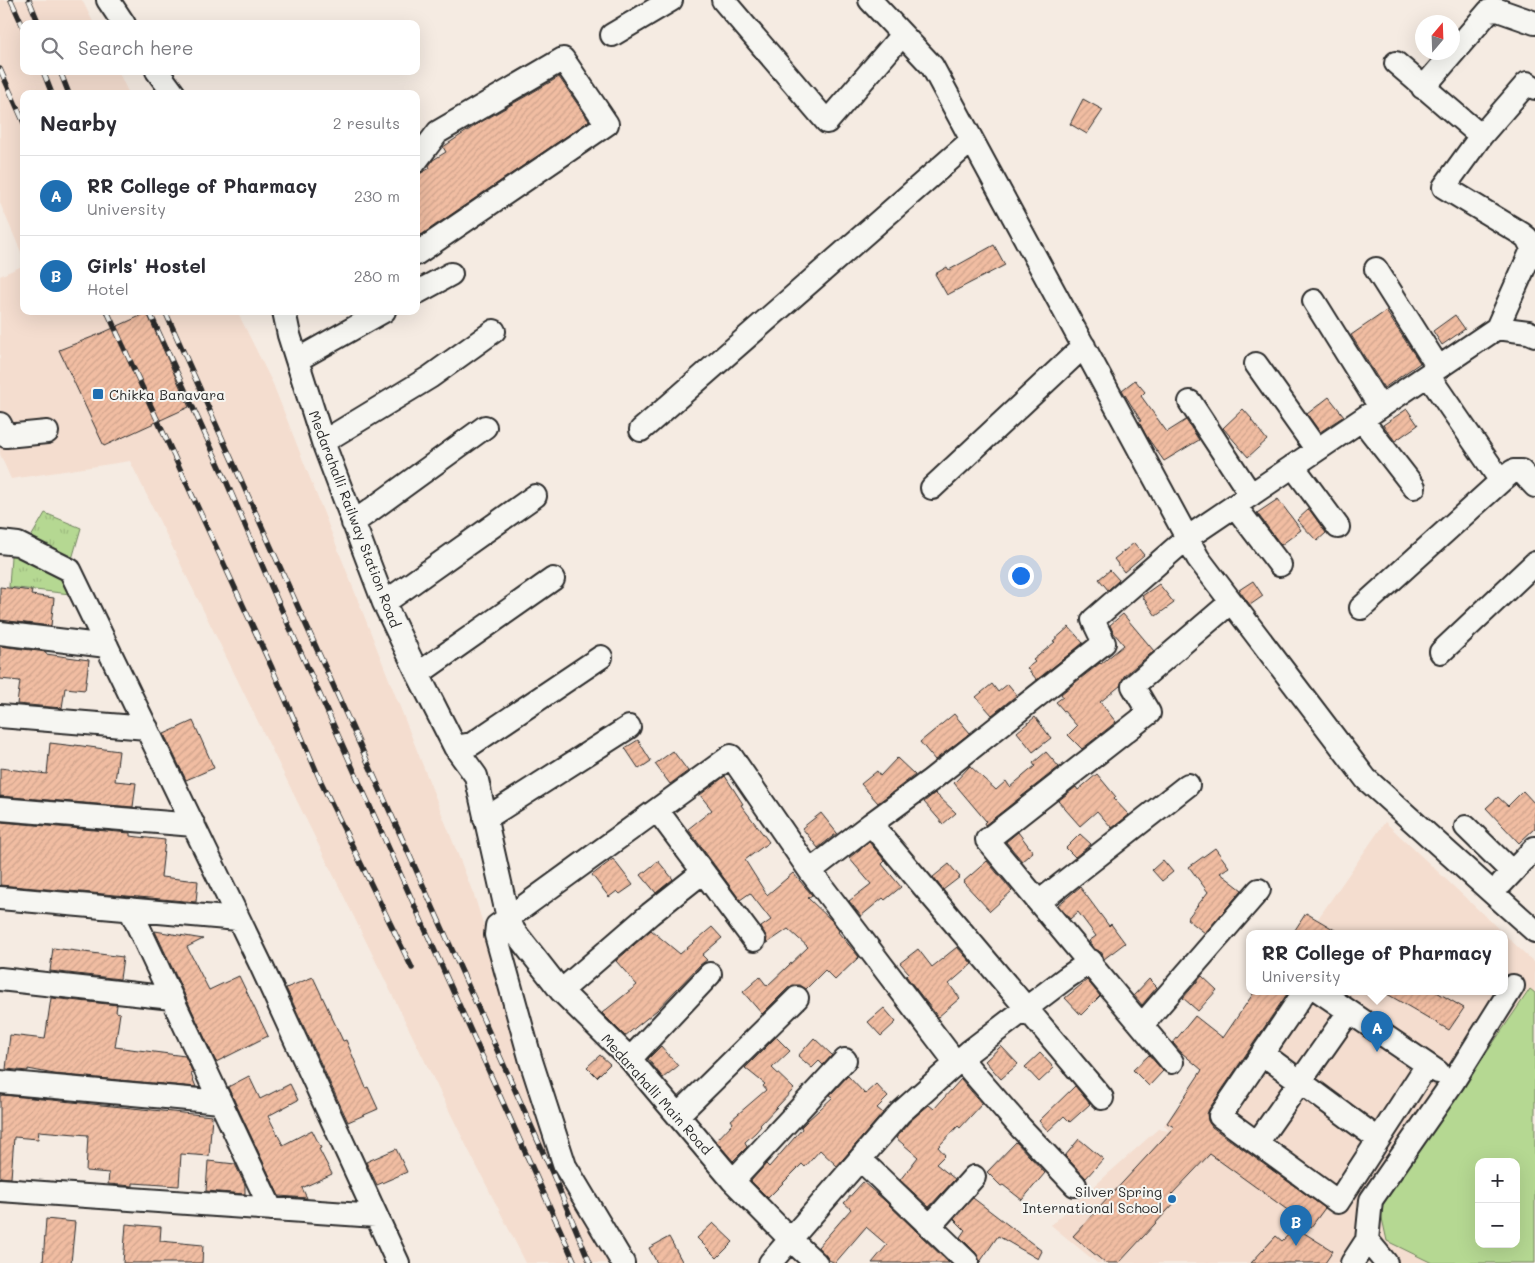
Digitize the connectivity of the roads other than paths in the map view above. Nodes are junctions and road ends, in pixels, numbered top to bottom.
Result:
1 (108, 0) edge
2 (671, 0) edge
3 (723, 0) edge
4 (870, 0) edge
5 (121, 20) edge
6 (1535, 23) edge
7 (612, 35) dead end
8 (902, 35) junction
9 (1396, 63) dead end
10 (160, 75) edge
11 (1532, 81) edge
12 (1423, 88) junction
13 (171, 90) edge
14 (1481, 136) junction
15 (972, 140) junction
16 (420, 156) edge
17 (1534, 246) edge
18 (420, 251) edge
19 (1376, 269) dead end
20 (451, 274) dead end
21 (420, 291) edge
22 (1314, 301) dead end
23 (285, 315) edge
24 (377, 315) edge
25 (1497, 328) junction
26 (494, 331) dead end
27 (1535, 335) edge
28 (1084, 346) junction
29 (297, 360) junction
30 (1256, 364) dead end
31 (1433, 371) junction
32 (1190, 402) dead end
33 (1380, 407) junction
34 (1362, 420) junction
35 (0, 424) edge
36 (485, 427) dead end
37 (642, 430) dead end
38 (47, 432) dead end
39 (322, 442) junction
40 (1317, 450) junction
41 (1293, 466) junction
42 (1501, 481) junction
43 (1535, 486) edge
44 (1414, 487) dead end
45 (932, 488) dead end
46 (535, 496) dead end
47 (1243, 500) junction
48 (353, 523) junction
49 (1338, 527) dead end
50 (1188, 538) junction
51 (0, 542) edge
52 (1535, 563) edge
53 (1280, 565) dead end
54 (553, 579) dead end
55 (1231, 602) junction
56 (384, 603) junction
57 (1361, 608) dead end
58 (0, 633) edge
59 (107, 646) junction
60 (1441, 652) dead end
61 (601, 657) dead end
62 (418, 674) junction
63 (0, 716) edge
64 (629, 727) dead end
65 (147, 728) junction
66 (455, 747) junction
67 (1188, 785) dead end
68 (0, 809) edge
69 (657, 810) junction
70 (485, 819) junction
71 (871, 824) junction
72 (194, 825) junction
73 (1466, 827) dead end
74 (1535, 848) edge
75 (810, 871) junction
76 (703, 872) junction
77 (1512, 872) junction
78 (1259, 890) dead end
79 (1493, 893) junction
80 (0, 898) edge
81 (1039, 902) junction
82 (130, 909) junction
83 (238, 918) junction
84 (508, 918) junction
85 (1535, 931) edge
86 (754, 940) dead end
87 (1090, 962) junction
88 (710, 974) dead end
89 (0, 979) edge
90 (1513, 986) dead end
91 (561, 991) junction
92 (1508, 994) edge
93 (1302, 995) edge
94 (1325, 995) edge
95 (1507, 995) edge
96 (172, 998) junction
97 (797, 998) dead end
98 (1027, 1008) junction
99 (1349, 1012) junction
100 (1142, 1025) junction
101 (1262, 1054) junction
102 (630, 1059) junction
103 (845, 1060) dead end
104 (958, 1061) junction
105 (1172, 1062) dead end
106 (1426, 1065) junction
107 (0, 1082) edge
108 (1300, 1082) junction
109 (1452, 1082) junction
110 (1102, 1098) dead end
111 (221, 1102) junction
112 (678, 1115) junction
113 (1378, 1139) junction
114 (1257, 1143) junction
115 (860, 1159) junction
116 (974, 1177) dead end
117 (733, 1181) junction
118 (1074, 1185) dead end
119 (0, 1190) edge
120 (271, 1209) junction
121 (376, 1216) junction
122 (930, 1226) junction
123 (791, 1240) junction
124 (1366, 1240) junction
125 (967, 1262) edge
126 (398, 1263) edge
127 (623, 1263) edge
128 (770, 1263) edge
129 (816, 1263) edge
130 (1352, 1263) edge
131 (1386, 1263) edge

1 - 5 street
2 - 7 street
3 - 8 street
4 - 8 street
6 - 12 street
8 - 15 street
9 - 12 street
10 - 13 street
11 - 14 street
12 - 14 street
14 - 17 street
15 - 28 street
15 - 37 street
16 - 18 street
17 - 25 street
19 - 31 street
20 - 21 street
22 - 33 street
23 - 29 street, Medarahalli Railway Station Road
24 - 29 street
25 - 27 street
25 - 31 street
26 - 39 street
28 - 45 street
28 - 50 street
29 - 39 street, Medarahalli Railway Station Road
30 - 40 street
31 - 33 street
31 - 42 street
32 - 47 street
33 - 34 street
34 - 40 street
34 - 44 street
35 - 38 street
36 - 48 street
39 - 48 street, Medarahalli Railway Station Road
40 - 41 street
41 - 47 street
41 - 49 street
42 - 43 street
42 - 57 street
46 - 56 street
47 - 50 street
47 - 53 street
48 - 56 street, Medarahalli Railway Station Road
50 - 55 street
50 - 71 street
51 - 59 street
52 - 60 street
54 - 62 street
55 - 79 street
55 - 81 street
56 - 62 street, Medarahalli Railway Station Road
58 - 59 street
59 - 65 street
61 - 66 street
62 - 66 street, Medarahalli Railway Station Road
63 - 65 street
64 - 70 street
65 - 72 street
66 - 70 street, Medarahalli Railway Station Road
67 - 81 street
68 - 72 street
69 - 75 street
69 - 76 street
69 - 84 street
70 - 84 street, Medarahalli Railway Station Road
71 - 75 street
71 - 98 street
72 - 83 street
73 - 77 street
74 - 77 street
75 - 104 street
76 - 86 street
76 - 91 street
77 - 79 street
78 - 100 street
79 - 85 street
80 - 82 street
81 - 87 street
82 - 83 street
82 - 96 street
83 - 121 street
84 - 91 street, Medarahalli Main Road
84 - 127 street
87 - 98 street
87 - 100 street
88 - 102 street
89 - 96 street
90 - 92 street
91 - 102 street, Medarahalli Main Road
93 - 101 street
94 - 99 street
95 - 109 street
96 - 111 street
97 - 112 street
98 - 104 street
98 - 110 street
99 - 106 street
99 - 108 street
100 - 105 street
101 - 108 street
101 - 114 street
102 - 112 street, Medarahalli Main Road
103 - 117 street
104 - 115 street
104 - 118 street
106 - 109 street
106 - 113 street
107 - 111 street
108 - 113 street
108 - 114 street
109 - 124 street
111 - 120 street
112 - 117 street, Medarahalli Main Road
113 - 114 street
115 - 122 street
115 - 123 street
116 - 122 street
117 - 123 street, Medarahalli Main Road
119 - 120 street
120 - 121 street
121 - 126 street
122 - 125 street
123 - 128 street
123 - 129 street, Medarahalli Main Road
124 - 130 street
124 - 131 street

